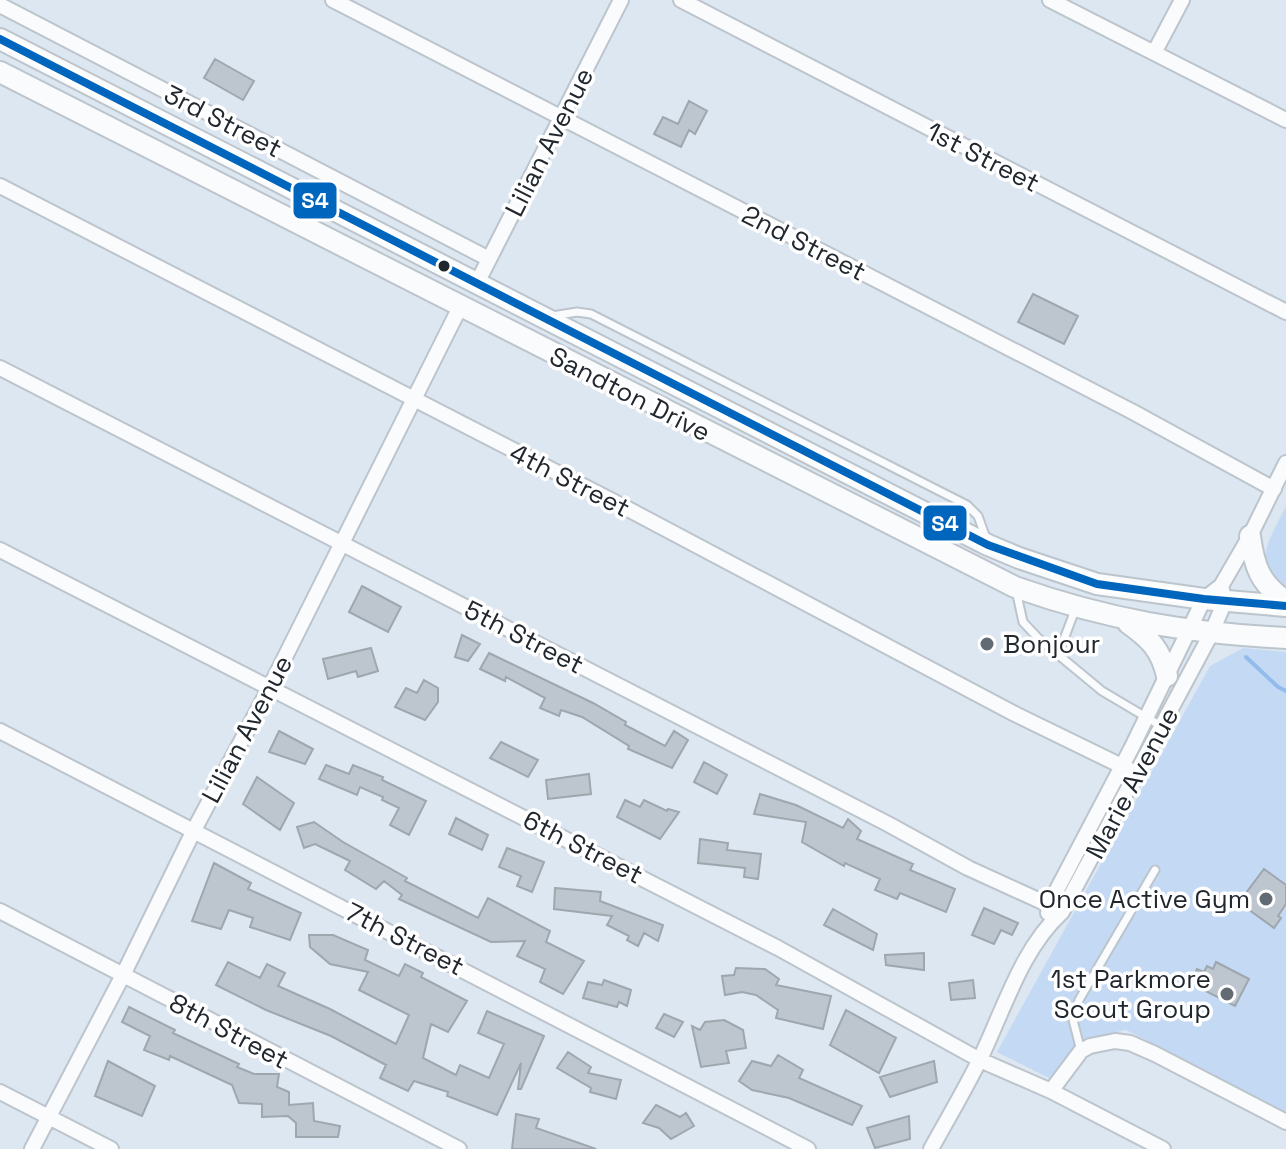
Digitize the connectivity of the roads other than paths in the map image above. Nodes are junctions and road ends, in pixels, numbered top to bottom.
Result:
1 (333, 0) edge
2 (621, 0) edge
3 (681, 0) edge
4 (1050, 0) edge
5 (1182, 0) edge
6 (8, 5) edge
7 (0, 39) edge
8 (1154, 53) junction
9 (0, 72) edge
10 (562, 118) junction
11 (1286, 120) edge
12 (0, 186) edge
13 (489, 259) junction
14 (477, 283) junction
15 (460, 307) junction
16 (1286, 312) edge
17 (0, 368) edge
18 (414, 400) junction
19 (1286, 463) edge
20 (1274, 489) junction
21 (1250, 536) junction
22 (342, 544) junction
23 (0, 550) edge
24 (1015, 587) junction
25 (1223, 594) junction
26 (1204, 599) junction
27 (1286, 603) edge
28 (1076, 607) junction
29 (1124, 620) junction
30 (1189, 631) junction
31 (1211, 634) junction
32 (1286, 638) edge
33 (1058, 655) junction
34 (1167, 676) junction
35 (270, 687) junction
36 (1146, 718) junction
37 (1162, 727) junction
38 (0, 731) edge
39 (1122, 766) junction
40 (1138, 774) junction
41 (194, 830) junction
42 (1155, 870) dead end
43 (1049, 905) junction
44 (0, 911) edge
45 (1046, 926) junction
46 (123, 975) junction
47 (1081, 1051) junction
48 (980, 1060) junction
49 (1051, 1091) junction
50 (0, 1092) edge
51 (47, 1117) junction
52 (1286, 1122) edge
53 (32, 1149) edge
54 (111, 1149) edge
55 (459, 1149) edge
56 (808, 1149) edge
57 (931, 1149) edge
58 (1163, 1149) edge

1 - 10 street, 2nd Street
2 - 10 street, Lilian Avenue
3 - 16 street, 1st Street
4 - 8 street
5 - 8 street
6 - 13 street, 3rd Street
7 - 14 main road, Sandton Drive
8 - 11 street
9 - 15 main road, Sandton Drive
10 - 13 street, Lilian Avenue
10 - 20 street, 2nd Street
12 - 18 street, 4th Street
13 - 14 street, Lilian Avenue
14 - 26 main road, Sandton Drive
15 - 18 street, Lilian Avenue
15 - 24 main road, Sandton Drive
17 - 22 street, 5th Street
18 - 22 street, Lilian Avenue
18 - 39 street, 4th Street
19 - 20 street
20 - 21 street
21 - 25 street
21 - 27 main road
22 - 35 street, Lilian Avenue
22 - 43 street, 5th Street
23 - 35 street, 6th Street
24 - 28 main road, Sandton Drive
24 - 33 lane
25 - 26 main road, Sandton Drive
25 - 27 main road, Sandton Drive
25 - 31 street, Marie Avenue
26 - 30 street, Marie Avenue
28 - 29 main road, Sandton Drive
28 - 33 lane
29 - 30 main road, Sandton Drive
29 - 34 main road
30 - 31 main road, Sandton Drive
30 - 34 street, Marie Avenue
31 - 32 main road, Sandton Drive
31 - 37 street, Marie Avenue
33 - 36 lane
34 - 36 street, Marie Avenue
35 - 41 street, Lilian Avenue
35 - 48 street, 6th Street
36 - 37 lane
36 - 39 street, Marie Avenue
37 - 40 street, Marie Avenue
38 - 41 street, 7th Street
39 - 40 street, 4th Street
39 - 43 street, Marie Avenue
40 - 45 street, Marie Avenue
41 - 46 street, Lilian Avenue
41 - 56 street, 7th Street
42 - 47 lane
43 - 45 street, Marie Avenue
44 - 46 street, 8th Street
45 - 48 street, Marie Avenue
46 - 51 street, Lilian Avenue
46 - 55 street, 8th Street
47 - 49 street
47 - 52 street
48 - 49 street, 6th Street
48 - 57 street, Marie Avenue
49 - 58 street, 6th Street
50 - 51 street
51 - 53 street, Lilian Avenue
51 - 54 street

